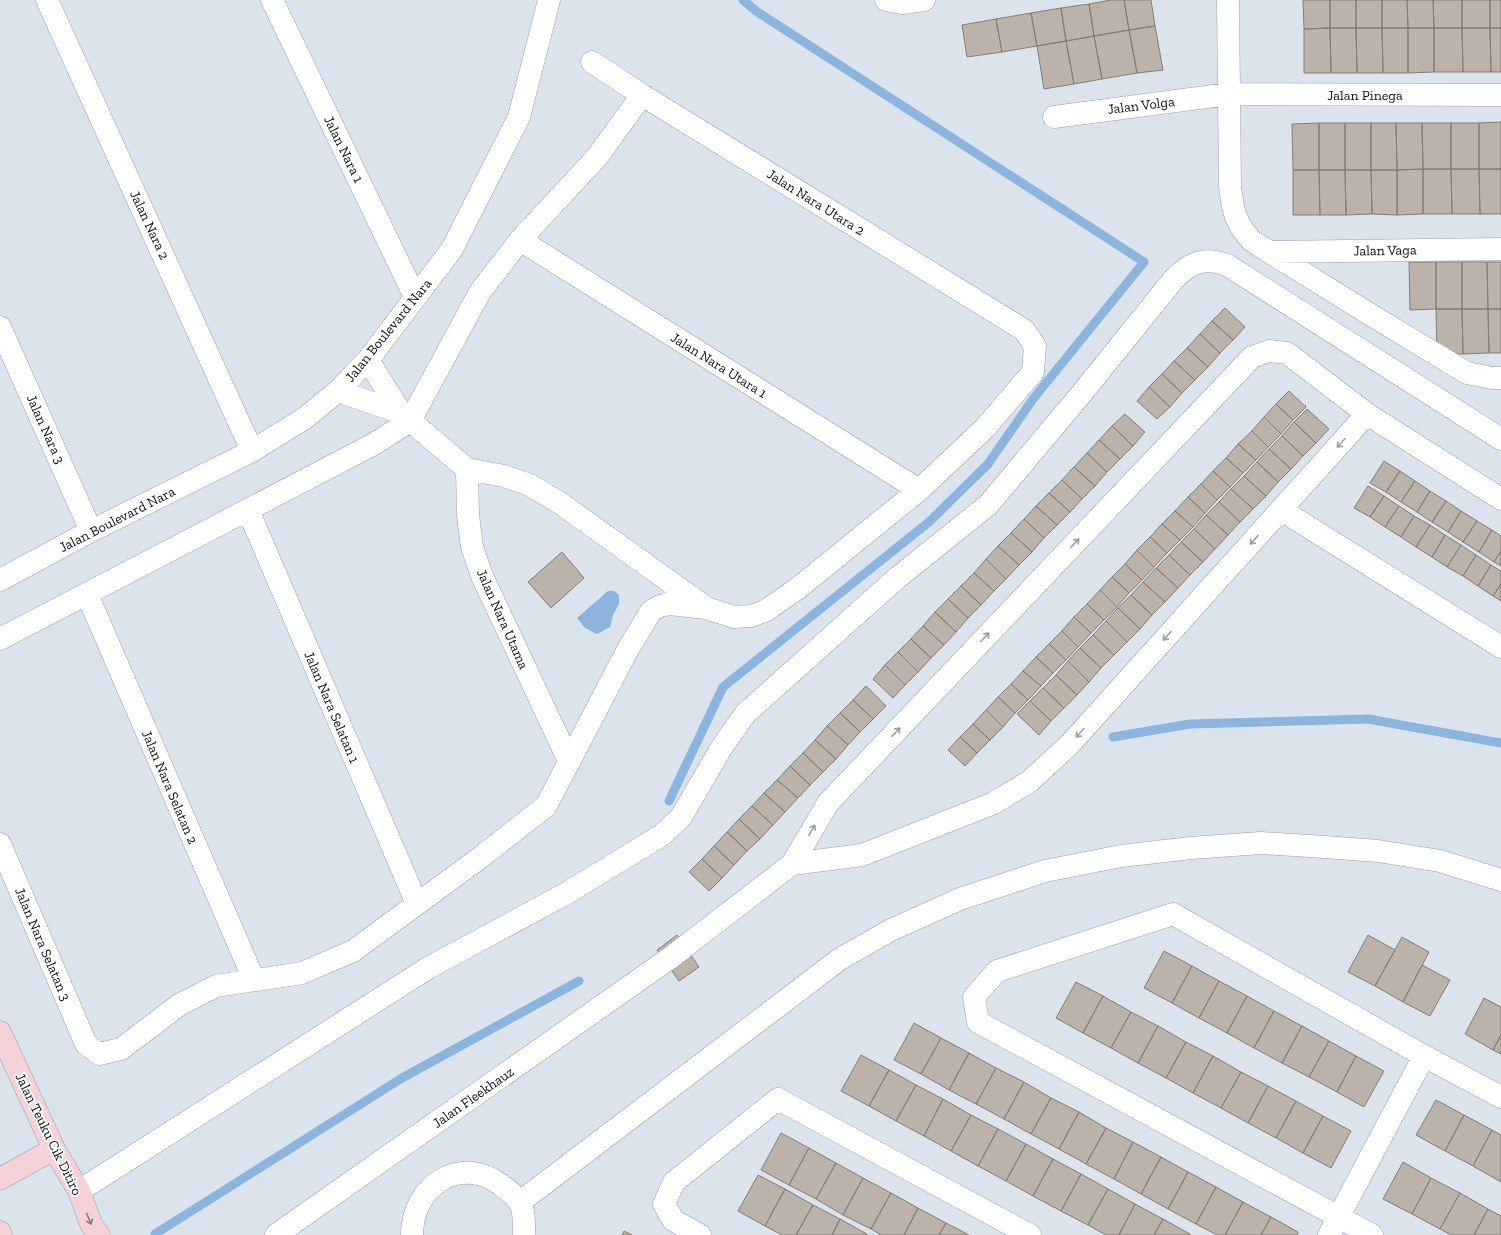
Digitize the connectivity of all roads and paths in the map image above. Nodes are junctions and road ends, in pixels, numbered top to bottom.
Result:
1 (47, 0) edge
2 (272, 0) edge
3 (549, 0) edge
4 (886, 0) edge
5 (1228, 0) edge
6 (918, 1) edge
7 (592, 62) dead end
8 (1229, 94) junction
9 (642, 95) junction
10 (1501, 95) edge
11 (1054, 117) dead end
12 (520, 240) junction
13 (1501, 249) edge
14 (1270, 252) junction
15 (415, 297) junction
16 (0, 327) edge
17 (368, 360) junction
18 (1501, 378) edge
19 (338, 392) junction
20 (1367, 414) junction
21 (405, 417) junction
22 (1501, 439) edge
23 (252, 451) junction
24 (467, 469) junction
25 (919, 490) junction
26 (1501, 499) edge
27 (248, 510) junction
28 (1281, 510) junction
29 (91, 531) junction
30 (0, 580) edge
31 (87, 594) junction
32 (706, 608) junction
33 (0, 639) edge
34 (1501, 647) edge
35 (569, 761) junction
36 (0, 844) edge
37 (792, 864) junction
38 (1501, 880) edge
39 (416, 904) junction
40 (254, 980) junction
41 (0, 1032) edge
42 (1424, 1056) junction
43 (1501, 1097) edge
44 (54, 1149) junction
45 (0, 1179) edge
46 (79, 1191) junction
47 (520, 1202) junction
48 (1334, 1226) edge
49 (0, 1232) edge
50 (1, 1235) edge
51 (99, 1235) edge
52 (276, 1235) edge
53 (412, 1235) edge
54 (524, 1235) edge
55 (700, 1235) edge
56 (1030, 1235) edge
57 (1372, 1235) edge

1 - 23 street, Jalan Nara 2
2 - 15 street, Jalan Nara 1
3 - 15 street, Jalan Boulevard Nara
4 - 6 street
5 - 8 street
7 - 9 street, Jalan Nara Utara 2
8 - 10 street, Jalan Pinega
8 - 11 street, Jalan Volga
8 - 14 street
9 - 12 street
9 - 25 street, Jalan Nara Utara 2
12 - 21 street
12 - 25 street, Jalan Nara Utara 1
13 - 14 street, Jalan Vaga
14 - 18 street
15 - 17 street, Jalan Boulevard Nara
16 - 29 street, Jalan Nara 3
17 - 19 street, Jalan Boulevard Nara
17 - 21 street
19 - 21 street
19 - 23 street, Jalan Boulevard Nara
20 - 26 street
20 -> 28 street
37 -> 20 street
21 - 24 street
21 - 27 street
22 - 46 street
23 - 29 street, Jalan Boulevard Nara
24 - 32 street
24 - 35 street, Jalan Nara Utama
25 - 32 street
27 - 31 street
27 - 39 street, Jalan Nara Selatan 1
28 - 34 street
28 -> 37 street
29 - 30 street, Jalan Boulevard Nara
31 - 33 street
31 - 40 street, Jalan Nara Selatan 2
32 - 35 street
35 - 39 street
36 - 40 street, Jalan Nara Selatan 3
37 - 52 street, Jalan Fleekhauz
38 - 47 street
39 - 40 street
41 - 44 main road, Jalan Teuku Cik Ditiro
42 - 43 street
42 - 48 street
42 - 48 street
44 - 45 main road
44 - 46 main road, Jalan Teuku Cik Ditiro
46 -> 51 main road, Jalan Teuku Cik Ditiro
47 - 53 street
47 - 54 street
48 - 57 street
49 - 50 main road
55 - 56 street

